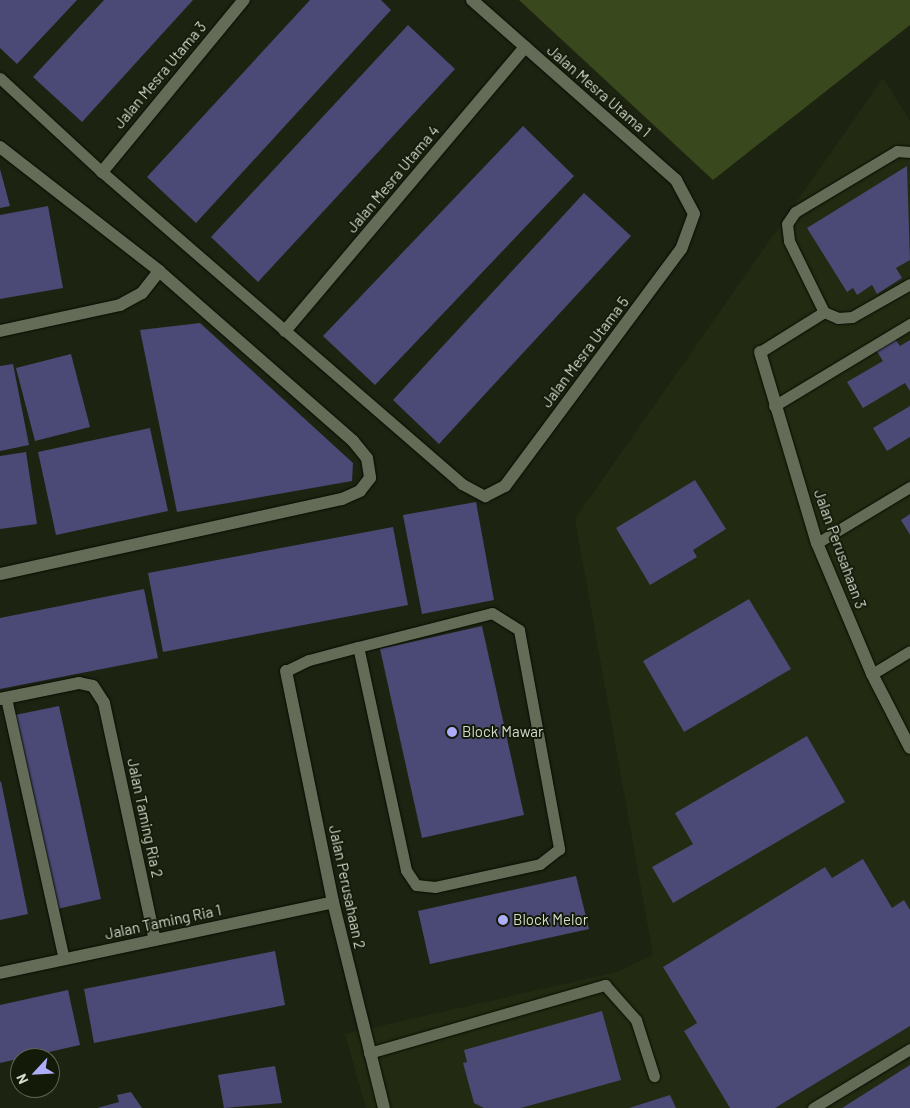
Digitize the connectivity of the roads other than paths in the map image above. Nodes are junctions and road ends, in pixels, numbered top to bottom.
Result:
1 (244, 0) edge
2 (472, 0) edge
3 (525, 47) junction
4 (0, 78) edge
5 (0, 147) edge
6 (910, 152) edge
7 (102, 172) junction
8 (694, 214) joint
9 (159, 271) junction
10 (910, 284) edge
11 (824, 312) junction
12 (910, 324) edge
13 (0, 331) edge
14 (285, 332) junction
15 (760, 352) joint
16 (774, 406) junction
17 (910, 487) edge
18 (484, 496) joint
19 (817, 542) junction
20 (0, 574) edge
21 (358, 647) junction
22 (910, 651) edge
23 (286, 671) joint
24 (872, 674) junction
25 (3, 699) edge
26 (910, 748) edge
27 (332, 902) junction
28 (155, 940) junction
29 (64, 959) junction
30 (0, 973) edge
31 (910, 1049) edge
32 (369, 1054) junction
33 (654, 1076) dead end
34 (384, 1108) edge
35 (813, 1108) edge

1 - 7 street, Jalan Mesra Utama 3
2 - 3 street, Jalan Mesra Utama 1
3 - 8 street, Jalan Mesra Utama 1
3 - 14 street, Jalan Mesra Utama 4
4 - 7 lane
5 - 9 street
6 - 11 lane
7 - 14 lane
8 - 18 street, Jalan Mesra Utama 5
9 - 13 street
9 - 20 street
10 - 11 lane
11 - 15 lane
12 - 16 lane
14 - 18 lane
15 - 16 street, Jalan Perusahaan 3
16 - 19 street, Jalan Perusahaan 3
17 - 19 lane
19 - 24 street, Jalan Perusahaan 3
21 - 21 lane
21 - 23 lane
22 - 24 lane
23 - 27 street, Jalan Perusahaan 2
24 - 26 street, Jalan Perusahaan 3
25 - 28 street, Jalan Taming Ria 2
25 - 29 lane
27 - 28 street, Jalan Taming Ria 1
27 - 32 street, Jalan Perusahaan 2
28 - 29 street, Jalan Taming Ria 1
29 - 30 street, Jalan Taming Ria 1
31 - 35 lane
32 - 33 lane
32 - 34 street, Jalan Perusahaan 2

